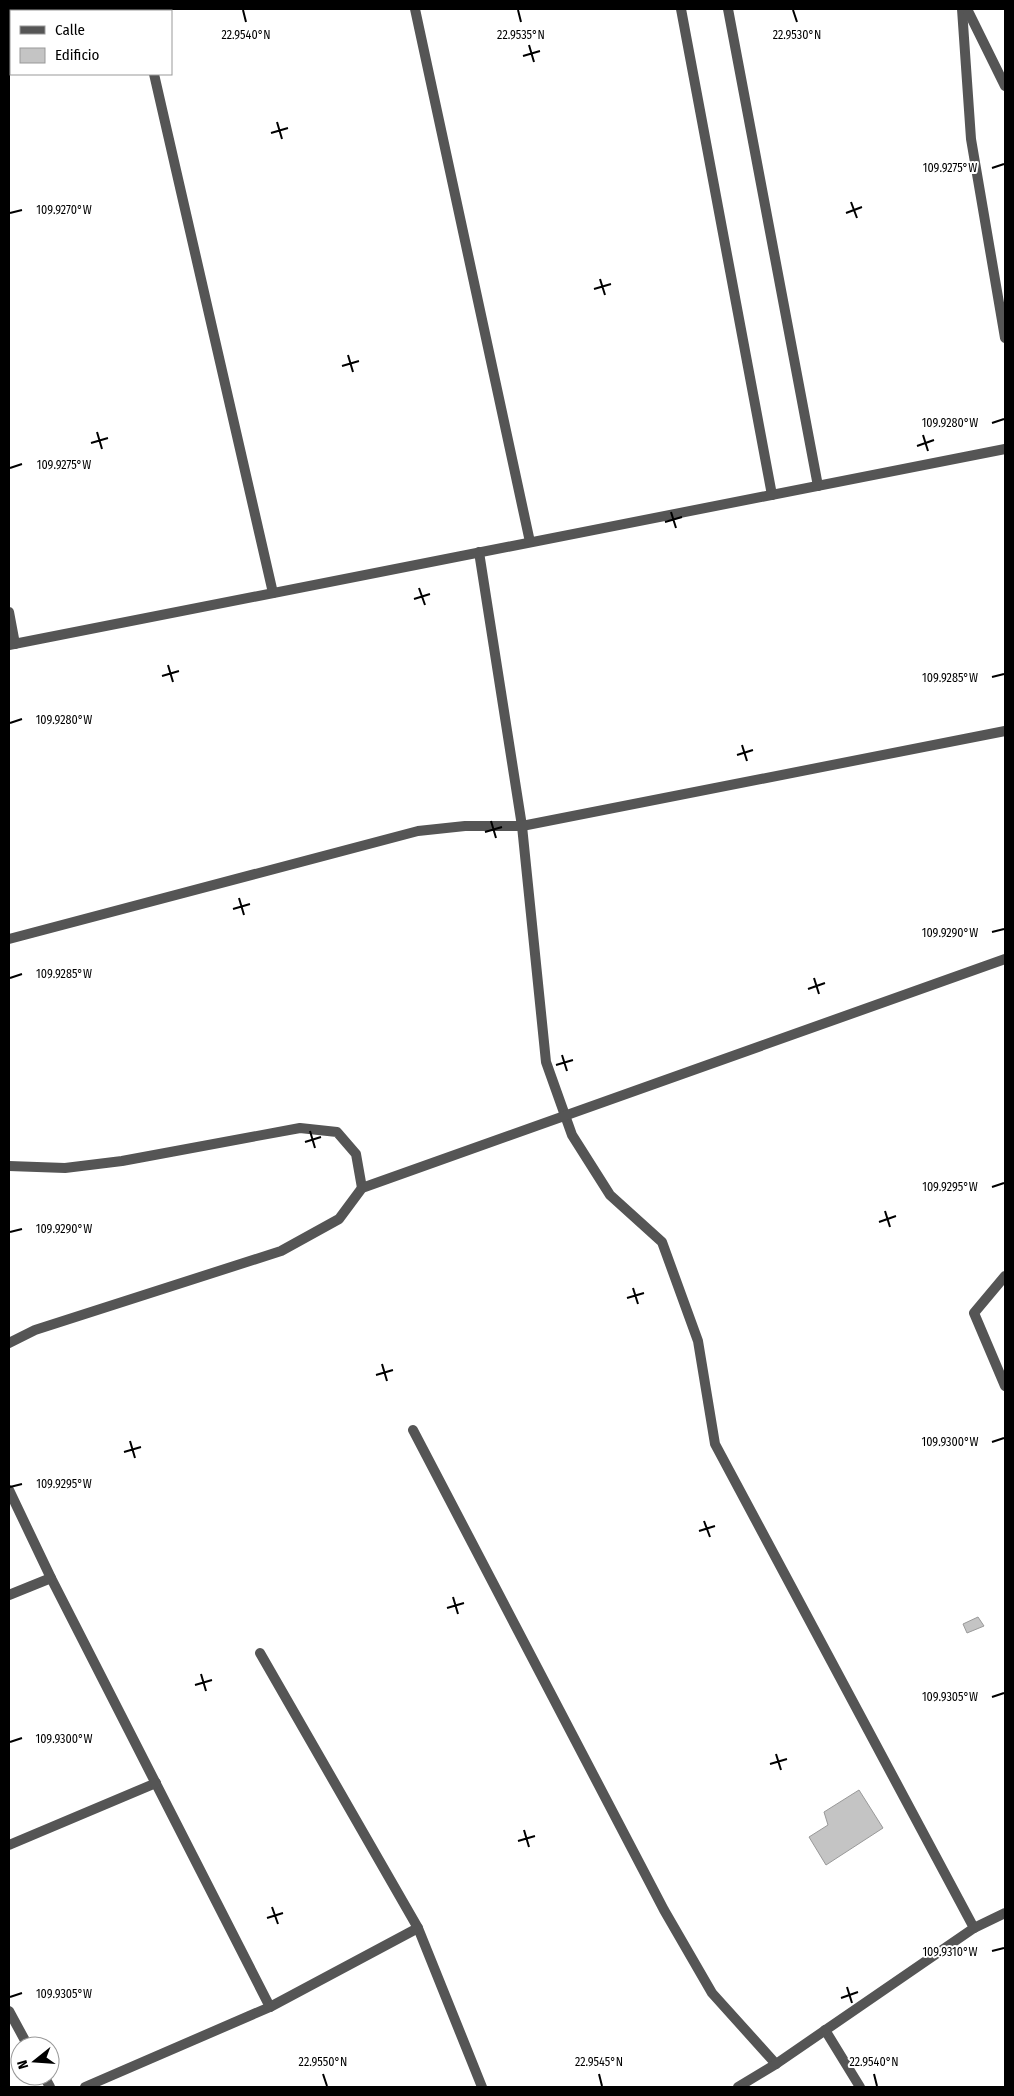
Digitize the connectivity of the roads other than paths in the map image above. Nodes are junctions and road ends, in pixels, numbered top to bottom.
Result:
1 (415, 9) edge
2 (681, 9) edge
3 (728, 9) edge
4 (962, 9) edge
5 (967, 9) edge
6 (154, 75) edge
7 (1005, 86) edge
8 (1005, 338) edge
9 (1005, 449) edge
10 (818, 486) junction
11 (772, 495) junction
12 (530, 542) junction
13 (479, 552) junction
14 (273, 593) junction
15 (9, 612) edge
16 (12, 644) edge
17 (1005, 731) edge
18 (522, 826) junction
19 (9, 939) edge
20 (1005, 959) edge
21 (565, 1116) junction
22 (9, 1166) edge
23 (362, 1188) junction
24 (1005, 1276) edge
25 (9, 1343) edge
26 (1005, 1386) edge
27 (413, 1430) dead end
28 (9, 1490) edge
29 (51, 1578) junction
30 (9, 1595) edge
31 (260, 1653) dead end
32 (156, 1783) junction
33 (9, 1845) edge
34 (1005, 1913) edge
35 (418, 1928) junction
36 (974, 1928) junction
37 (270, 2007) junction
38 (9, 2011) edge
39 (825, 2030) junction
40 (23, 2036) edge
41 (776, 2064) junction
42 (85, 2087) edge
43 (482, 2087) edge
44 (738, 2087) edge
45 (860, 2087) edge

1 - 12 street
2 - 11 street
3 - 10 street
4 - 8 street
5 - 7 street
6 - 14 street
9 - 10 street
10 - 11 street
11 - 12 street
12 - 13 street
13 - 14 street
13 - 18 street
14 - 16 street
15 - 16 street
17 - 18 street
18 - 19 street
18 - 21 street
20 - 21 street
21 - 23 street
21 - 36 street
22 - 23 street
23 - 25 street
24 - 26 street
27 - 41 street
28 - 29 street
29 - 30 street
29 - 32 street
31 - 35 street
32 - 33 street
32 - 37 street
34 - 36 street
35 - 37 street
35 - 43 street
36 - 39 street
37 - 42 street
38 - 40 street
39 - 41 street
39 - 45 street
41 - 44 street

